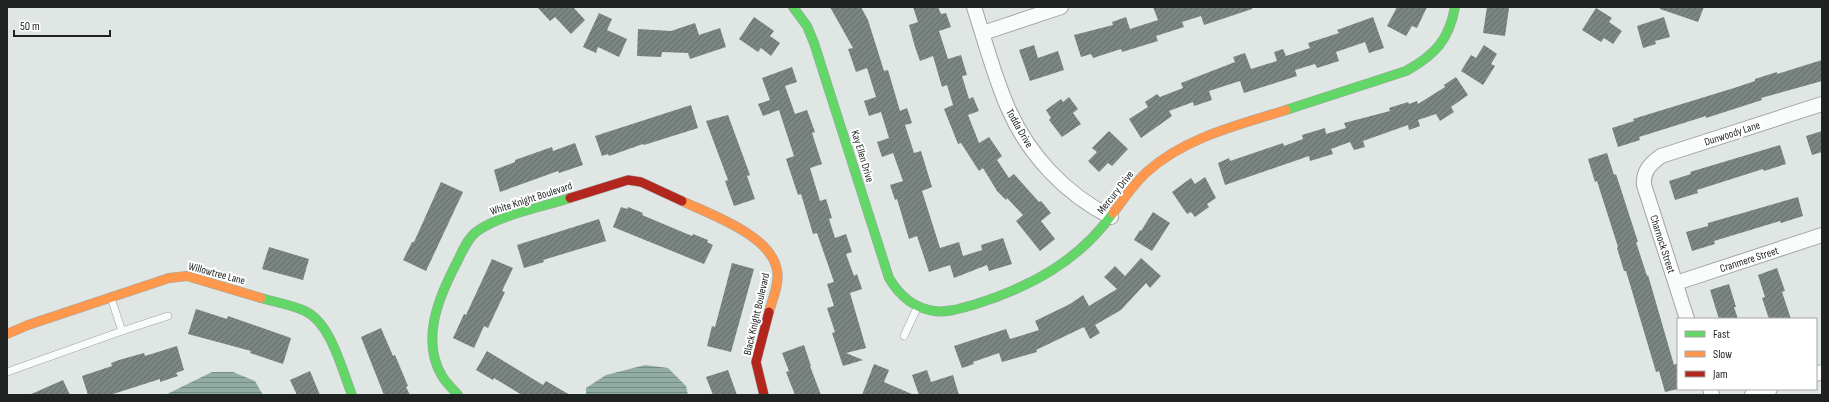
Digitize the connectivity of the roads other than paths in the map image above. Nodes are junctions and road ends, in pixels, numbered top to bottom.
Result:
1 (793, 7) edge
2 (974, 7) edge
3 (1061, 7) edge
4 (1455, 7) edge
5 (983, 33) junction
6 (1822, 104) edge
7 (1647, 169) joint
8 (632, 180) joint
9 (1111, 216) junction
10 (1822, 235) edge
11 (1676, 283) junction
12 (110, 298) junction
13 (918, 306) junction
14 (168, 316) dead end
15 (1688, 318) edge
16 (122, 331) junction
17 (7, 334) edge
18 (904, 336) dead end
19 (7, 372) edge
20 (1767, 390) edge
21 (352, 395) edge
22 (458, 395) edge
23 (764, 395) edge
24 (1752, 395) edge

1 - 13 street, Kay Ellen Drive
2 - 5 street, Todda Drive
3 - 5 street
4 - 9 street, Mercury Drive
5 - 9 street, Todda Drive
6 - 7 street, Dunwoody Lane
7 - 11 street, Charnock Street
8 - 22 street, White Knight Boulevard
8 - 23 street, Black Knight Boulevard
9 - 13 street, Mercury Drive
10 - 11 street, Cranmere Street
11 - 15 street, Charnock Street
12 - 16 lane
12 - 17 street, Willowtree Lane
12 - 21 street, Willowtree Lane
13 - 18 lane
14 - 16 lane
16 - 19 lane
20 - 24 street

